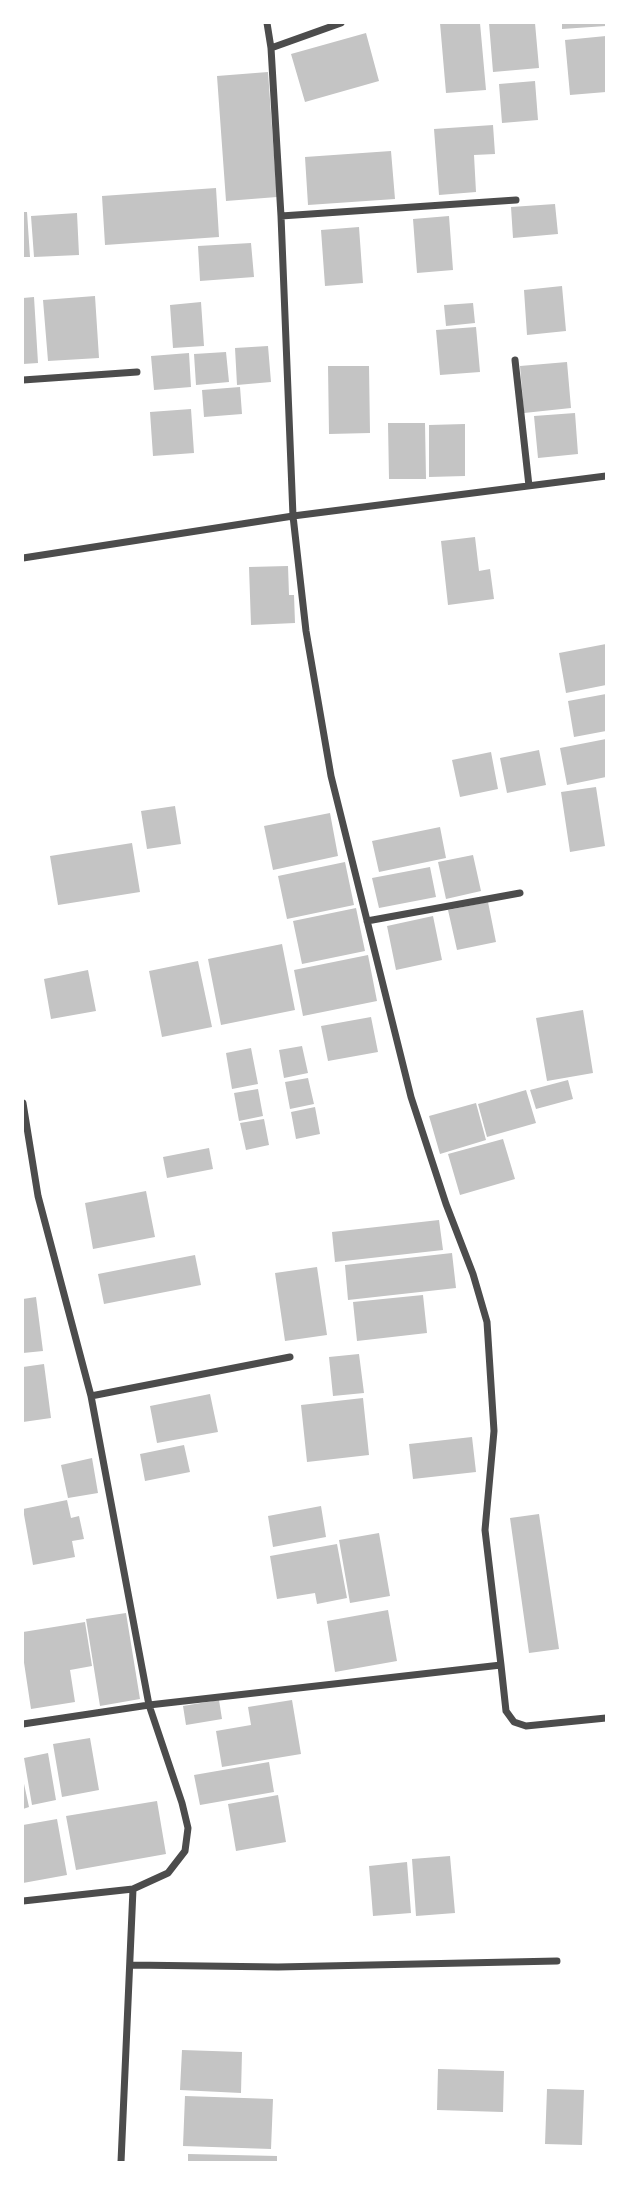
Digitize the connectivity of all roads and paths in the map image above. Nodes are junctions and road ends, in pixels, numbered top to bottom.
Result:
1 (267, 23) edge
2 (341, 23) edge
3 (271, 48) junction
4 (516, 200) dead end
5 (281, 216) junction
6 (515, 360) dead end
7 (137, 372) dead end
8 (23, 380) edge
9 (606, 476) edge
10 (529, 486) junction
11 (293, 516) junction
12 (23, 558) edge
13 (520, 894) dead end
14 (367, 920) junction
15 (23, 1103) edge
16 (290, 1357) dead end
17 (90, 1396) junction
18 (501, 1665) junction
19 (149, 1705) junction
20 (606, 1718) edge
21 (23, 1724) edge
22 (133, 1889) junction
23 (23, 1901) edge
24 (557, 1961) dead end
25 (131, 1965) junction
26 (121, 2162) edge

1 - 3 street
2 - 3 street
3 - 5 street
4 - 5 street
5 - 11 street
6 - 10 street
7 - 8 street
9 - 10 street
10 - 11 street
11 - 12 street
11 - 14 street
13 - 14 street
14 - 18 street
15 - 17 street
16 - 17 street
17 - 19 street
18 - 19 street
18 - 20 street
19 - 21 street
19 - 22 street
22 - 23 street
22 - 25 street
24 - 25 street
25 - 26 street

